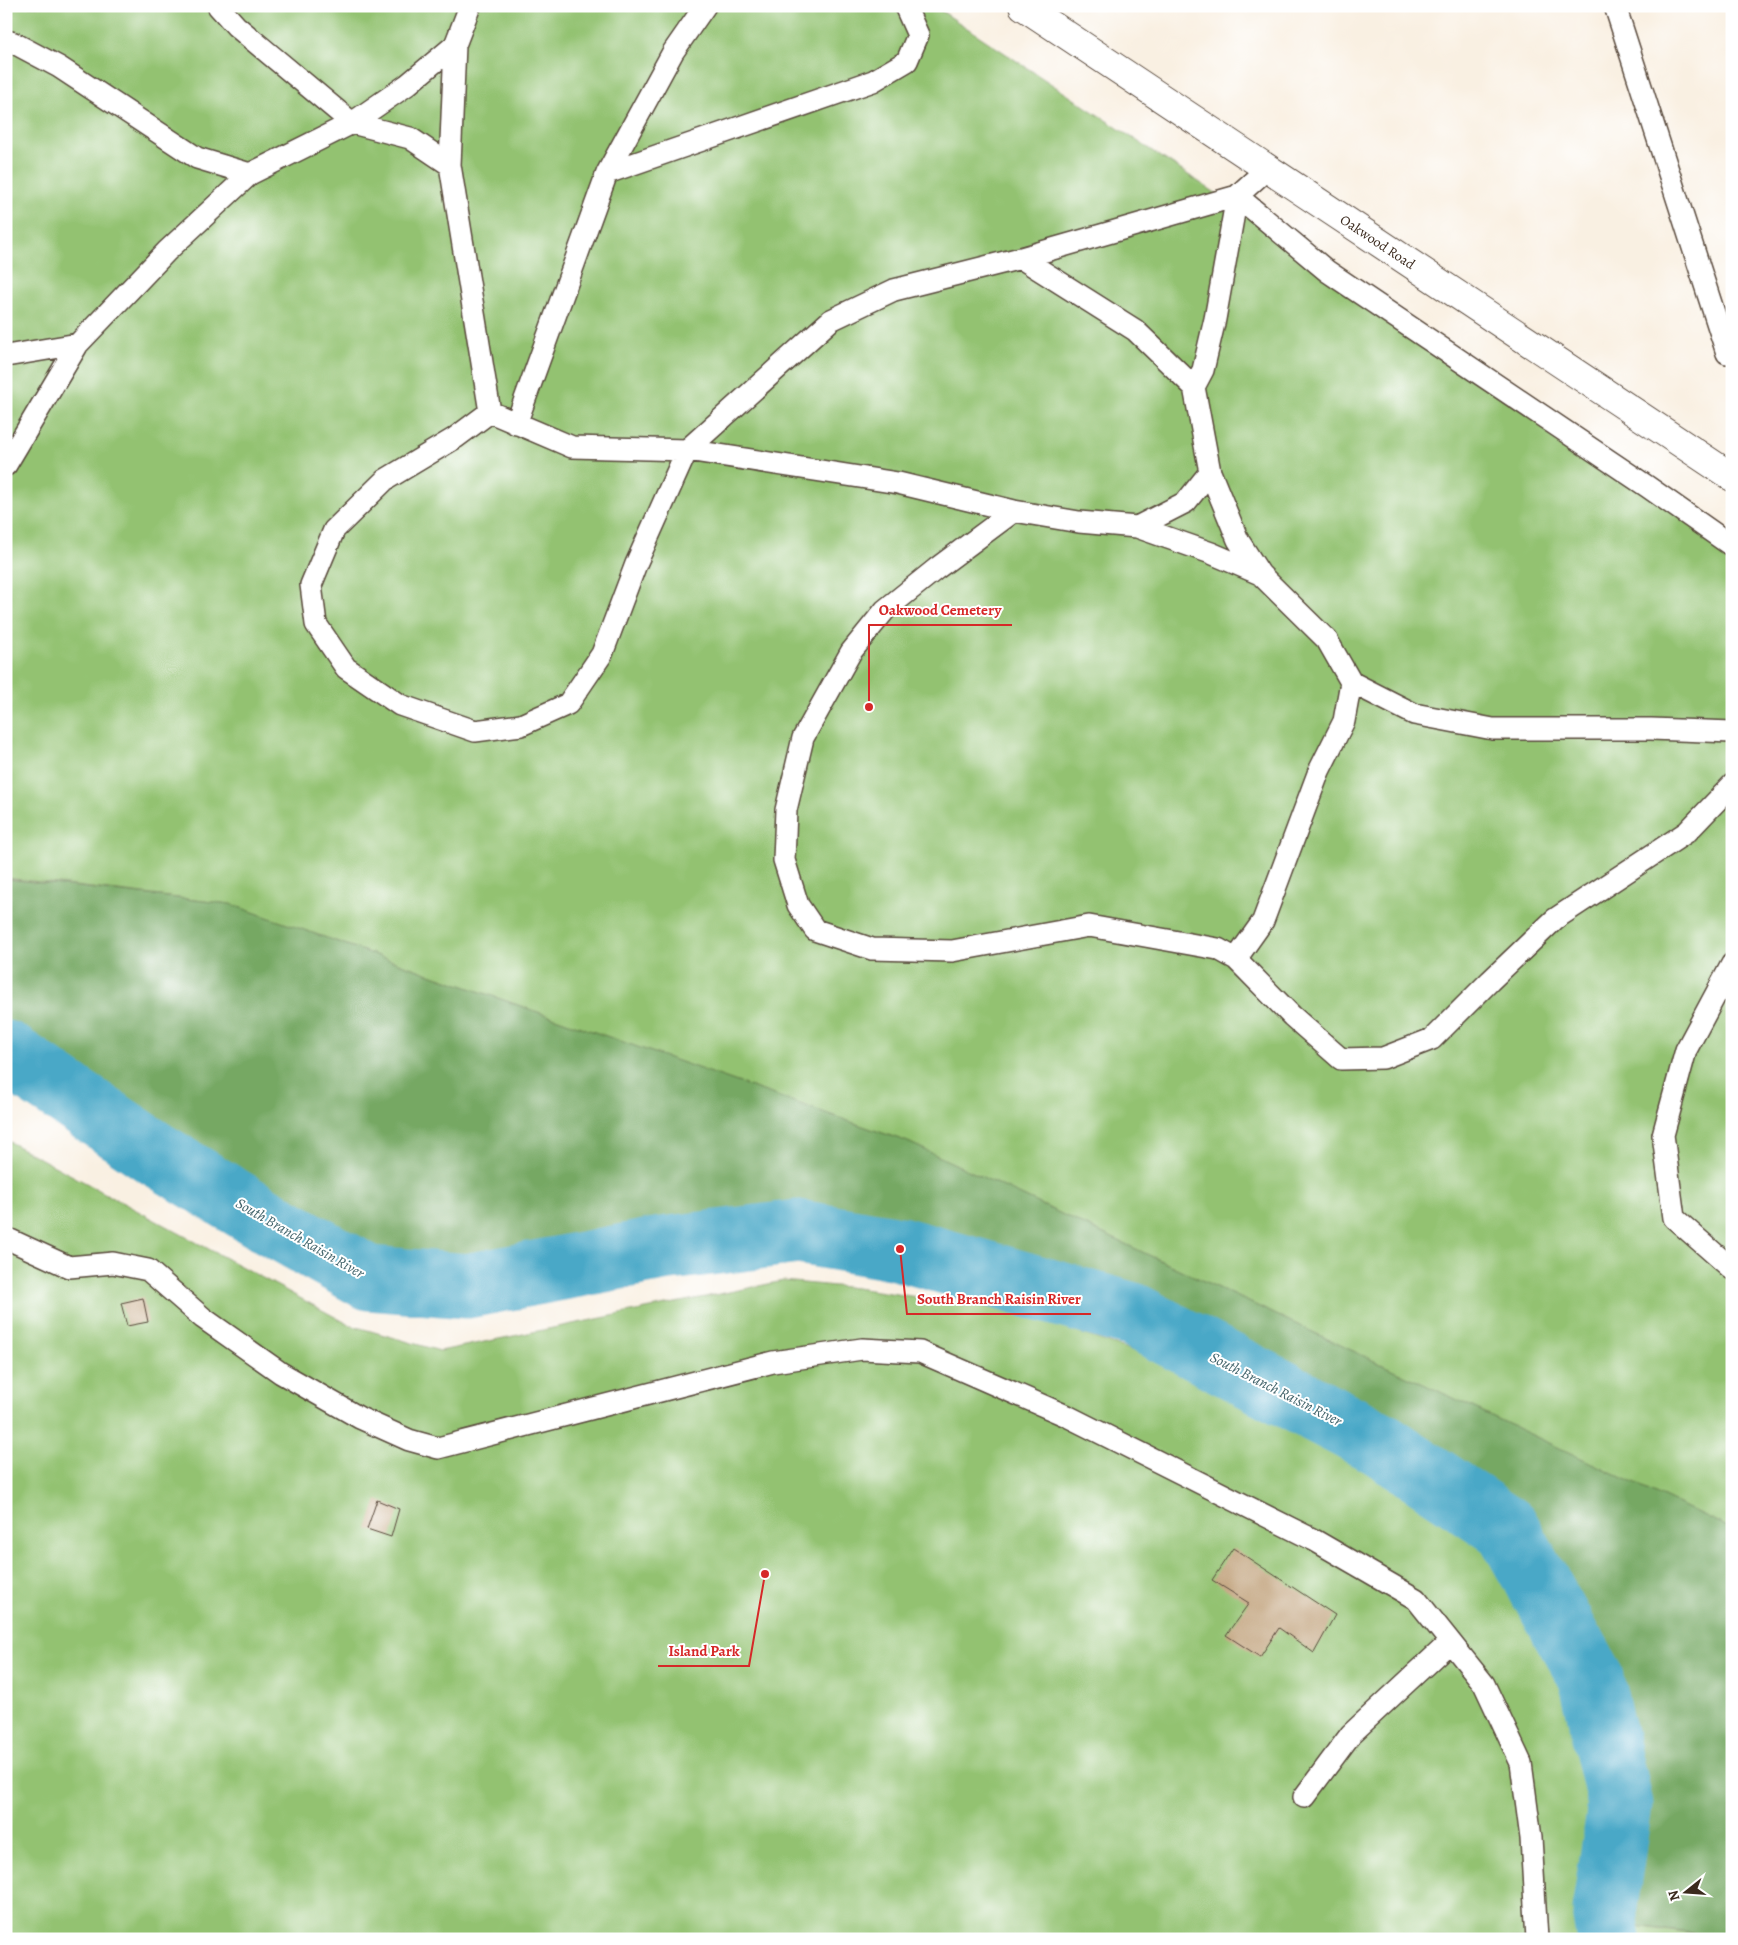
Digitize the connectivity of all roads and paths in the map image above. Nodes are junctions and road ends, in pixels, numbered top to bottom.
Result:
1 (218, 6) edge
2 (470, 6) edge
3 (705, 6) edge
4 (905, 6) edge
5 (1023, 6) edge
6 (1615, 6) edge
7 (6, 41) edge
8 (455, 44) junction
9 (352, 123) junction
10 (450, 165) junction
11 (1268, 168) junction
12 (607, 173) junction
13 (250, 174) junction
14 (1237, 196) junction
15 (1021, 258) junction
16 (78, 344) junction
17 (1727, 354) dead end
18 (6, 356) edge
19 (1194, 387) junction
20 (490, 412) junction
21 (516, 424) junction
22 (687, 450) junction
23 (6, 465) edge
24 (1210, 472) junction
25 (1732, 477) edge
26 (1014, 511) junction
27 (1137, 527) junction
28 (1732, 546) edge
29 (1260, 574) junction
30 (1351, 682) junction
31 (1732, 732) edge
32 (1732, 785) edge
33 (1236, 959) junction
34 (1732, 964) edge
35 (6, 1238) edge
36 (1732, 1269) edge
37 (1450, 1642) junction
38 (1304, 1797) dead end
39 (1537, 1939) edge

1 - 9 lane
2 - 8 lane
3 - 12 lane
4 - 12 lane
5 - 11 street, Oakwood Road
6 - 17 lane
7 - 13 lane
8 - 9 lane
8 - 10 lane
9 - 10 lane
9 - 13 lane
10 - 20 lane
11 - 14 lane
11 - 25 street, Oakwood Road
12 - 21 lane
13 - 16 lane
14 - 15 lane
14 - 19 lane
14 - 28 lane
15 - 19 lane
15 - 22 lane
16 - 18 lane
16 - 23 lane
19 - 24 lane
20 - 21 lane
20 - 22 lane
21 - 22 lane
22 - 26 lane
24 - 27 lane
24 - 29 lane
26 - 27 lane
26 - 33 lane
27 - 29 lane
29 - 30 lane
30 - 31 lane
30 - 33 lane
32 - 33 lane
34 - 36 lane
35 - 37 lane
37 - 38 lane
37 - 39 lane

